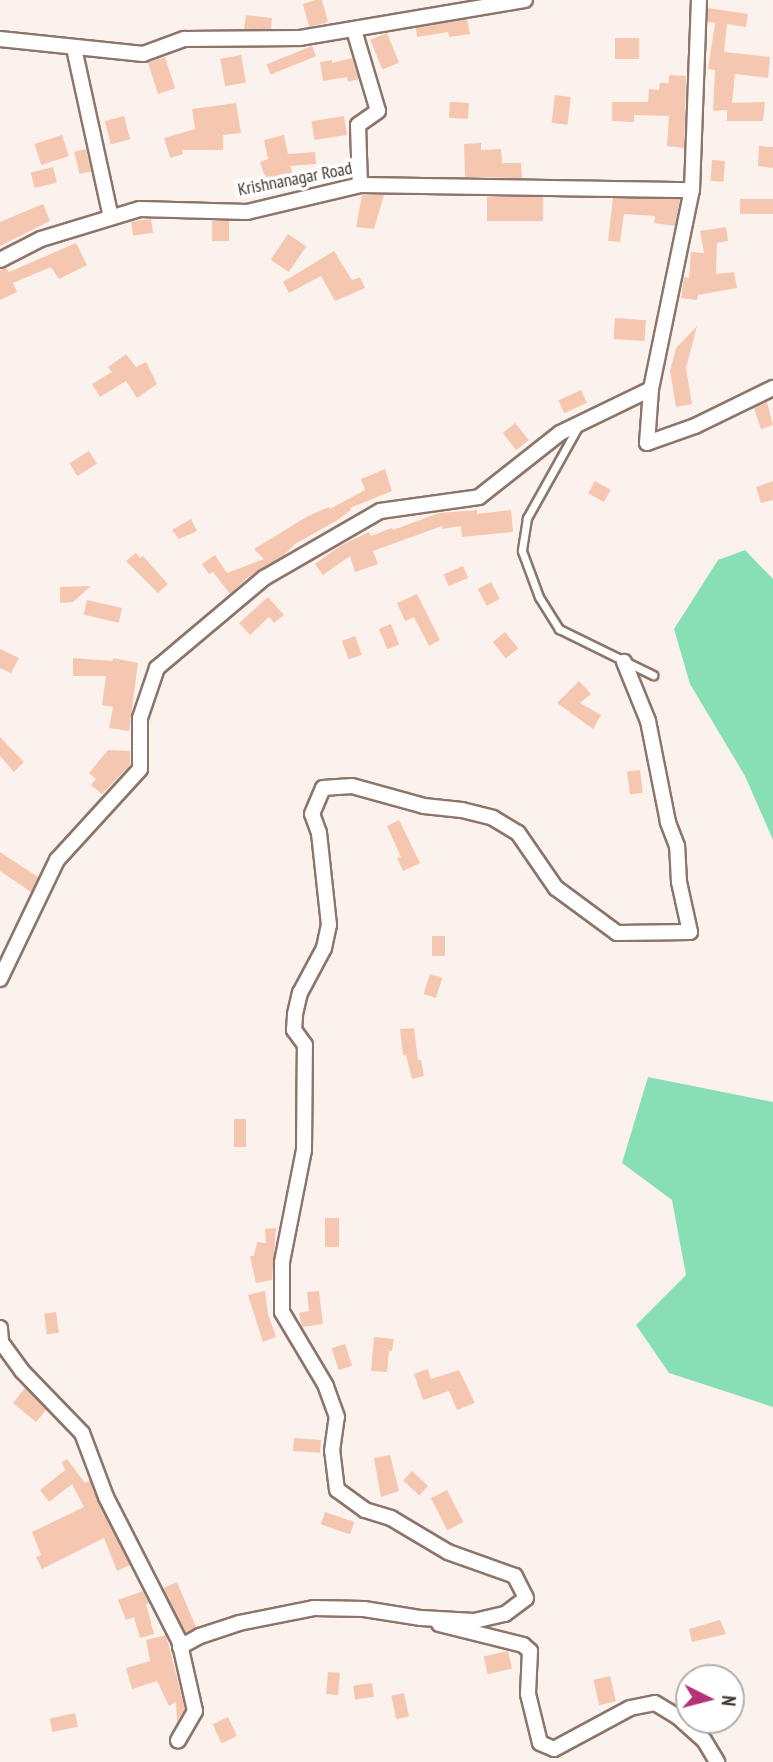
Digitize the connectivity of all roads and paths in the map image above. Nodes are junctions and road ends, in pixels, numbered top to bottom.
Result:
1 (525, 0) edge
2 (699, 0) edge
3 (354, 30) junction
4 (0, 39) edge
5 (74, 48) junction
6 (360, 185) junction
7 (692, 190) junction
8 (111, 218) junction
9 (0, 260) edge
10 (773, 388) edge
11 (651, 389) junction
12 (580, 423) junction
13 (624, 662) junction
14 (653, 675) dead end
15 (0, 979) edge
16 (0, 1328) edge
17 (421, 1618) junction
18 (180, 1647) junction
19 (178, 1740) dead end
20 (717, 1762) edge

1 - 3 street
2 - 7 street
3 - 5 street
3 - 6 street
4 - 5 street
5 - 8 street
6 - 7 street, Krishnanagar Road
6 - 8 street, Krishnanagar Road
7 - 11 street
8 - 9 street, Krishnanagar Road
10 - 11 street
11 - 12 street
12 - 13 lane
12 - 15 street
13 - 14 lane
13 - 17 street
16 - 18 street
17 - 18 street
17 - 20 street
18 - 19 street

